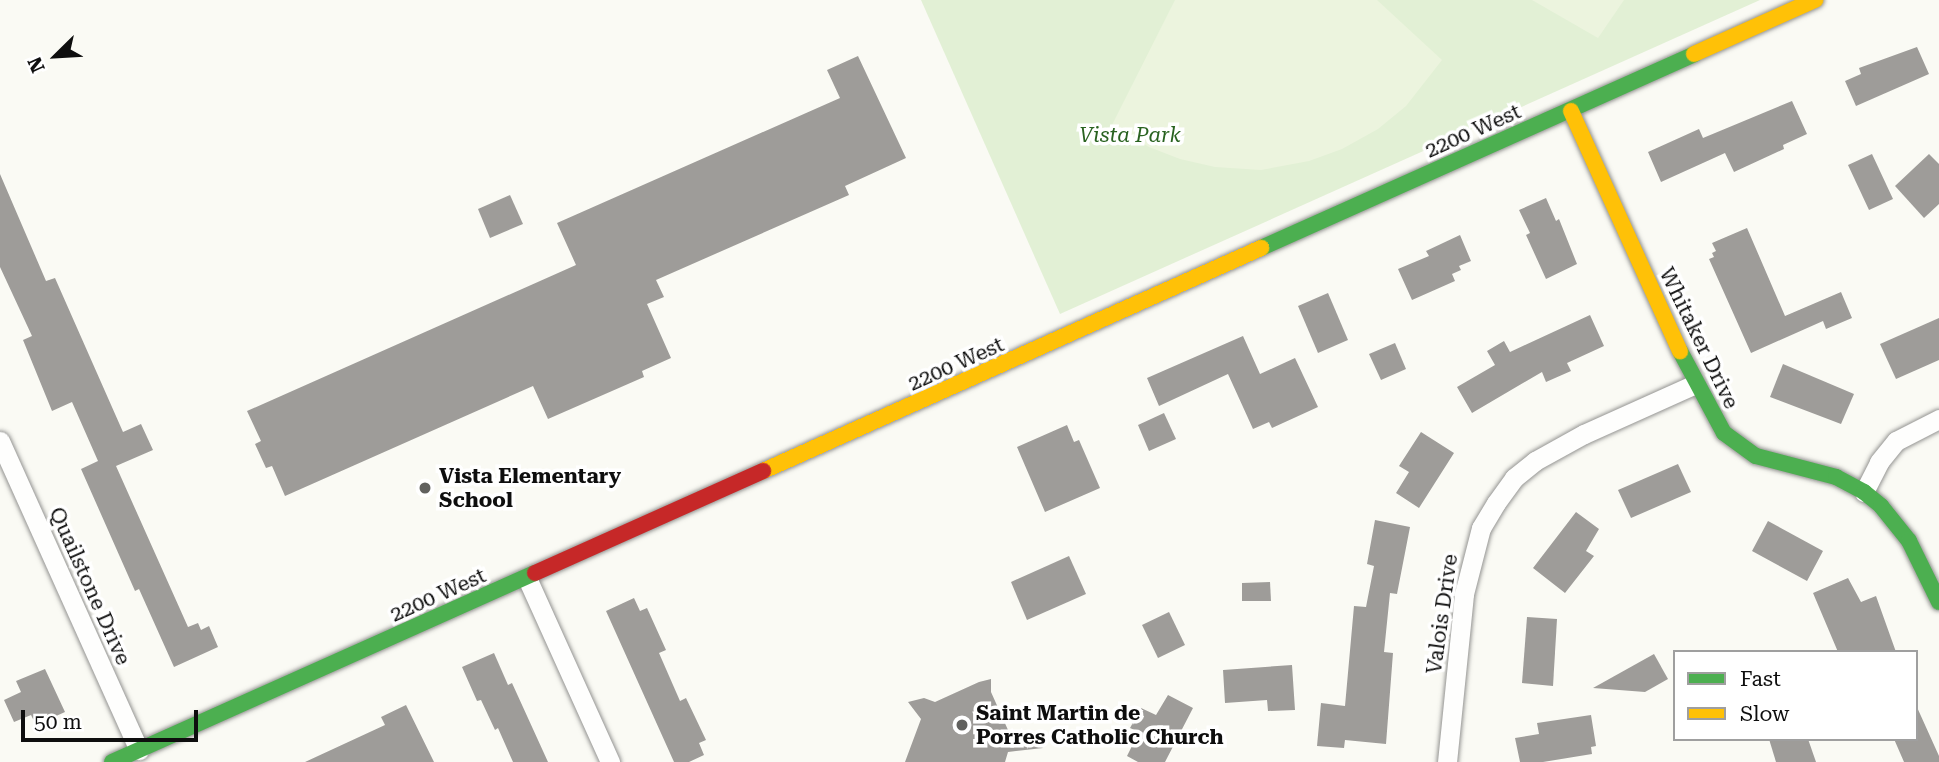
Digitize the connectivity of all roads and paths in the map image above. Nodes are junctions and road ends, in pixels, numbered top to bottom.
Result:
1 (1815, 0) edge
2 (1571, 111) junction
3 (1695, 384) junction
4 (1939, 419) edge
5 (0, 440) edge
6 (1864, 492) junction
7 (527, 578) junction
8 (1939, 602) edge
9 (139, 750) junction
10 (112, 762) edge
11 (610, 762) edge
12 (1447, 762) edge

1 - 2 street, 2200 West
2 - 3 street, Whitaker Drive
2 - 7 street, 2200 West
3 - 6 street, Whitaker Drive
3 - 12 street, Valois Drive
4 - 6 street
5 - 9 street, Quailstone Drive
6 - 8 street, Whitaker Drive
7 - 9 street, 2200 West
7 - 11 street
9 - 10 street, 2200 West

